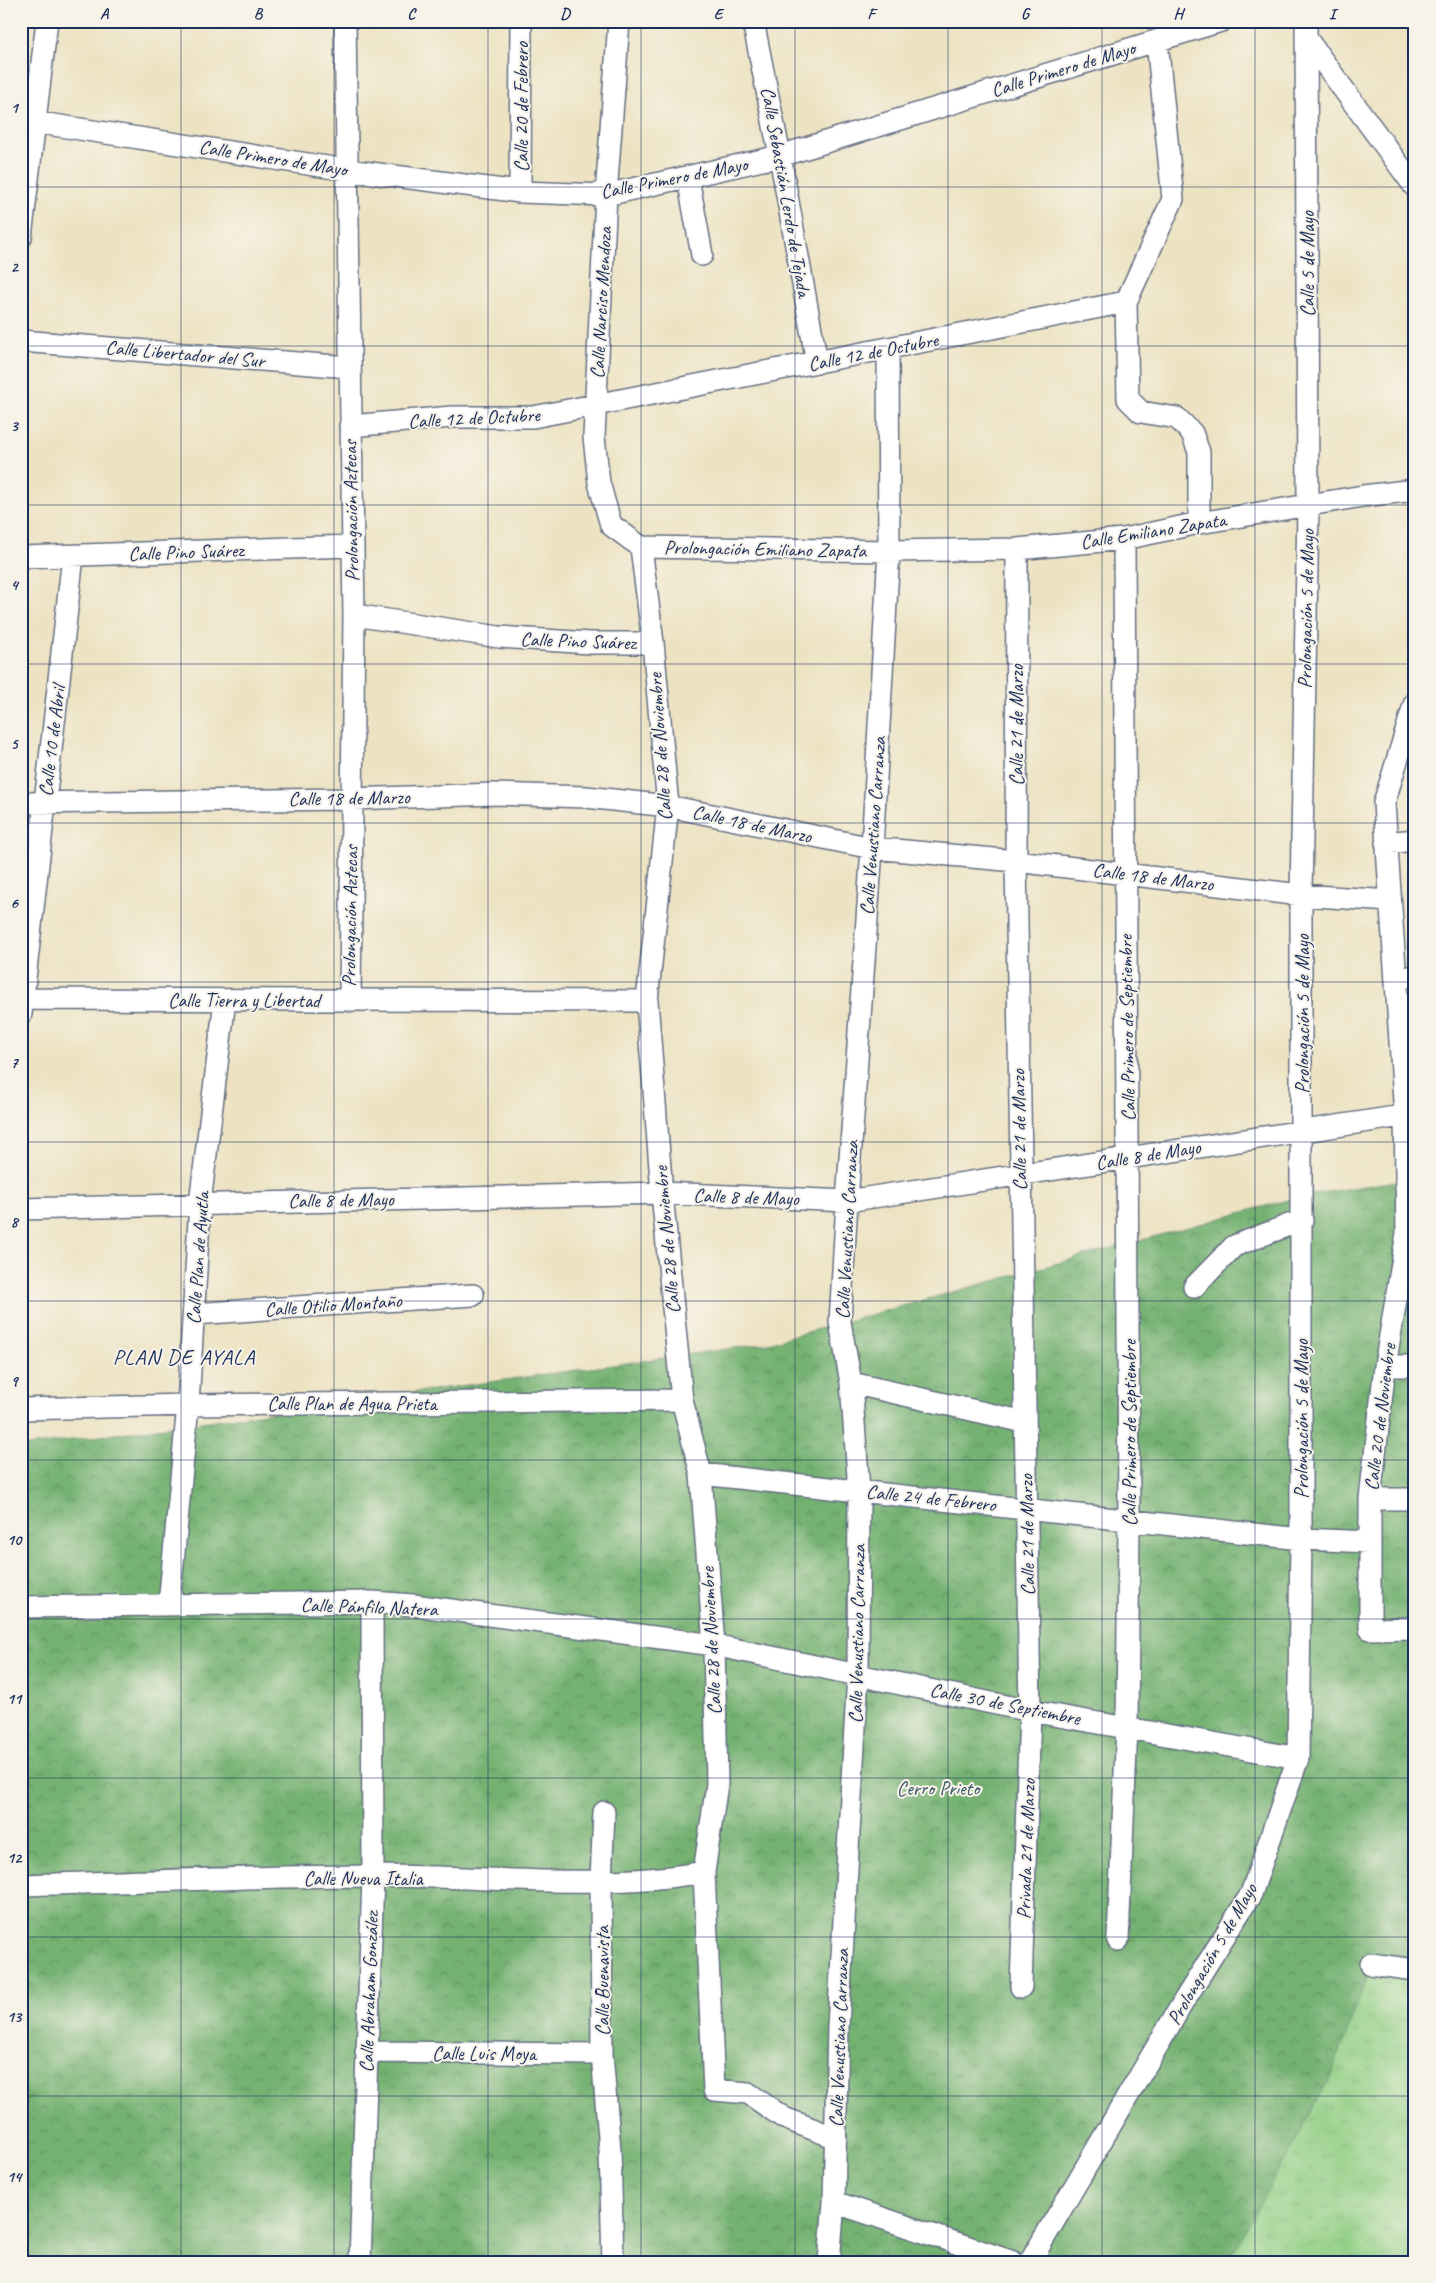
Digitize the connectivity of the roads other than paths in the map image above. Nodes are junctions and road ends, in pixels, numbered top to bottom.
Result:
1 (47, 21) edge
2 (345, 21) edge
3 (522, 21) edge
4 (619, 21) edge
5 (753, 21) edge
6 (1221, 21) edge
7 (1306, 30) edge
8 (1157, 40) junction
9 (28, 120) edge
10 (780, 156) junction
11 (347, 170) junction
12 (688, 178) junction
13 (1415, 187) edge
14 (520, 192) junction
15 (606, 195) junction
16 (21, 237) edge
17 (702, 255) dead end
18 (1126, 302) junction
19 (21, 341) edge
20 (888, 348) junction
21 (817, 363) junction
22 (349, 367) junction
23 (596, 405) junction
24 (350, 426) junction
25 (1415, 490) edge
26 (1308, 506) junction
27 (1199, 524) junction
28 (1124, 539) junction
29 (351, 546) junction
30 (641, 546) junction
31 (1016, 549) junction
32 (889, 551) junction
33 (73, 556) junction
34 (21, 558) edge
35 (354, 615) junction
36 (653, 643) junction
37 (1415, 702) edge
38 (351, 799) junction
39 (21, 803) edge
40 (44, 803) junction
41 (668, 806) junction
42 (1415, 840) edge
43 (1386, 843) junction
44 (872, 848) junction
45 (1016, 861) junction
46 (1125, 874) junction
47 (1301, 895) junction
48 (1390, 901) junction
49 (1406, 977) edge
50 (225, 1000) junction
51 (350, 1001) junction
52 (647, 1001) junction
53 (22, 1004) edge
54 (1410, 1115) edge
55 (1302, 1132) junction
56 (1129, 1158) junction
57 (1020, 1174) junction
58 (662, 1193) junction
59 (847, 1201) junction
60 (200, 1203) junction
61 (21, 1209) edge
62 (1302, 1220) junction
63 (1411, 1232) edge
64 (1194, 1287) dead end
65 (472, 1295) dead end
66 (194, 1314) junction
67 (1385, 1366) junction
68 (1415, 1366) edge
69 (851, 1383) junction
70 (682, 1400) junction
71 (188, 1405) junction
72 (21, 1409) edge
73 (1025, 1422) junction
74 (701, 1474) junction
75 (859, 1490) junction
76 (1370, 1499) junction
77 (1415, 1499) edge
78 (1027, 1509) junction
79 (1130, 1521) junction
80 (1302, 1539) junction
81 (1370, 1542) junction
82 (372, 1602) junction
83 (169, 1605) junction
84 (21, 1607) edge
85 (1415, 1628) edge
86 (714, 1645) junction
87 (858, 1674) junction
88 (1030, 1711) junction
89 (1127, 1726) junction
90 (1298, 1758) junction
91 (604, 1812) dead end
92 (704, 1872) junction
93 (373, 1876) junction
94 (601, 1882) junction
95 (21, 1885) edge
96 (1118, 1940) dead end
97 (1371, 1964) dead end
98 (1415, 1970) edge
99 (1021, 1987) dead end
100 (366, 2052) junction
101 (602, 2054) junction
102 (836, 2138) junction
103 (834, 2202) junction
104 (360, 2262) edge
105 (613, 2262) edge
106 (829, 2262) edge
107 (1013, 2262) edge
108 (1030, 2262) edge

1 - 9 street
2 - 11 street, Prolongación Aztecas
3 - 14 street, Calle 20 de Febrero
4 - 15 street, Calle Narciso Mendoza
5 - 10 street, Calle Sebastián Lerdo de Tejada
6 - 8 street, Calle Primero de Mayo
7 - 13 street
7 - 26 street, Calle 5 de Mayo
8 - 10 street, Calle Primero de Mayo
8 - 18 street
9 - 11 street, Calle Primero de Mayo
9 - 16 street
10 - 12 street, Calle Primero de Mayo
10 - 21 street, Calle Sebastián Lerdo de Tejada
11 - 14 street, Calle Primero de Mayo
11 - 22 street, Prolongación Aztecas
12 - 15 street, Calle Primero de Mayo
12 - 17 street
14 - 15 street, Calle Primero de Mayo
15 - 23 street, Calle Narciso Mendoza
18 - 20 street, Calle 12 de Octubre
18 - 27 street
19 - 22 street, Calle Libertador del Sur
20 - 21 street, Calle 12 de Octubre
20 - 32 street, Calle Venustiano Carranza
21 - 23 street, Calle 12 de Octubre
22 - 24 street, Prolongación Aztecas
23 - 24 street, Calle 12 de Octubre
23 - 30 street
24 - 29 street, Prolongación Aztecas
25 - 26 street, Calle Emiliano Zapata
26 - 27 street, Calle Emiliano Zapata
26 - 47 street, Prolongación 5 de Mayo
27 - 28 street, Calle Emiliano Zapata
28 - 31 street, Calle Emiliano Zapata
28 - 46 street, Calle Primero de Septiembre
29 - 33 street, Calle Pino Suárez
29 - 35 street, Prolongación Aztecas
30 - 32 street, Prolongación Emiliano Zapata
30 - 36 street, Calle 28 de Noviembre
31 - 32 street, Calle Emiliano Zapata
31 - 45 street, Calle 21 de Marzo
32 - 44 street, Calle Venustiano Carranza
33 - 34 street, Calle Pino Suárez
33 - 40 street, Calle 10 de Abril
35 - 36 street, Calle Pino Suárez
35 - 38 street, Prolongación Aztecas
36 - 41 street, Calle 28 de Noviembre
37 - 43 street, Calle 20 de Noviembre
38 - 40 street, Calle 18 de Marzo
38 - 41 street, Calle 18 de Marzo
38 - 51 street, Prolongación Aztecas
39 - 40 street, Calle 18 de Marzo
40 - 53 street, Calle 10 de Abril
41 - 44 street, Calle 18 de Marzo
41 - 52 street, Calle 28 de Noviembre
42 - 43 street
43 - 48 street, Calle 20 de Noviembre
44 - 45 street, Calle 18 de Marzo
44 - 59 street, Calle Venustiano Carranza
45 - 46 street, Calle 18 de Marzo
45 - 57 street, Calle 21 de Marzo
46 - 47 street, Calle 18 de Marzo
46 - 56 street, Calle Primero de Septiembre
47 - 48 street, Calle 18 de Marzo
47 - 55 street, Prolongación 5 de Mayo
48 - 49 street, Calle 20 de Noviembre
49 - 54 street, Calle 20 de Noviembre
50 - 51 street, Calle Tierra y Libertad
50 - 53 street, Calle Tierra y Libertad
50 - 60 street, Calle Plan de Ayutla
51 - 52 street, Calle Tierra y Libertad
52 - 58 street, Calle 28 de Noviembre
54 - 55 street, Calle 8 de Mayo
54 - 63 street, Calle 20 de Noviembre
55 - 56 street, Calle 8 de Mayo
55 - 62 street, Prolongación 5 de Mayo
56 - 57 street, Calle 8 de Mayo
56 - 79 street, Calle Primero de Septiembre
57 - 59 street, Calle 8 de Mayo
57 - 73 street, Calle 21 de Marzo
58 - 59 street, Calle 8 de Mayo
58 - 60 street, Calle 8 de Mayo
58 - 70 street, Calle 28 de Noviembre
59 - 69 street, Calle Venustiano Carranza
60 - 61 street, Calle 8 de Mayo
60 - 66 street, Calle Plan de Ayutla
62 - 64 street
62 - 80 street, Prolongación 5 de Mayo
63 - 67 street, Calle 20 de Noviembre
65 - 66 street, Calle Otilio Montaño
66 - 71 street, Calle Plan de Ayutla
67 - 68 street
67 - 76 street, Calle 20 de Noviembre
69 - 73 street
69 - 75 street, Calle Venustiano Carranza
70 - 71 street, Calle Plan de Agua Prieta
70 - 74 street, Calle 28 de Noviembre
71 - 72 street, Calle Plan de Agua Prieta
71 - 83 street, Calle Plan de Ayutla
73 - 78 street, Calle 21 de Marzo
74 - 75 street, Calle 24 de Febrero
74 - 86 street, Calle 28 de Noviembre
75 - 78 street, Calle 24 de Febrero
75 - 87 street, Calle Venustiano Carranza
76 - 77 street
76 - 81 street, Calle 20 de Noviembre
78 - 79 street, Calle 24 de Febrero
78 - 88 street, Calle 21 de Marzo
79 - 80 street, Calle 24 de Febrero
79 - 89 street, Calle Primero de Septiembre
80 - 81 street, Calle 24 de Febrero
80 - 90 street, Prolongación 5 de Mayo
81 - 85 street, Calle 20 de Noviembre
82 - 83 street, Calle Pánfilo Natera
82 - 86 street, Calle Pánfilo Natera
82 - 93 street, Calle Abraham González
83 - 84 street, Calle Pánfilo Natera
86 - 87 street, Calle 30 de Septiembre
86 - 92 street, Calle 28 de Noviembre
87 - 88 street, Calle 30 de Septiembre
87 - 102 street, Calle Venustiano Carranza
88 - 89 street, Calle 30 de Septiembre
88 - 99 street, Privada 21 de Marzo
89 - 90 street, Calle 30 de Septiembre
89 - 96 street, Calle Primero de Septiembre
90 - 108 street, Prolongación 5 de Mayo
91 - 94 street, Calle Buenavista
92 - 94 street, Calle Nueva Italia
92 - 102 street, Calle 28 de Noviembre
93 - 94 street, Calle Nueva Italia
93 - 95 street, Calle Nueva Italia
93 - 100 street, Calle Abraham González
94 - 101 street, Calle Buenavista
97 - 98 street
100 - 101 street, Calle Luis Moya
100 - 104 street, Calle Abraham González
101 - 105 street, Calle Buenavista
102 - 103 street, Calle Venustiano Carranza
103 - 106 street, Calle Venustiano Carranza
103 - 107 street

